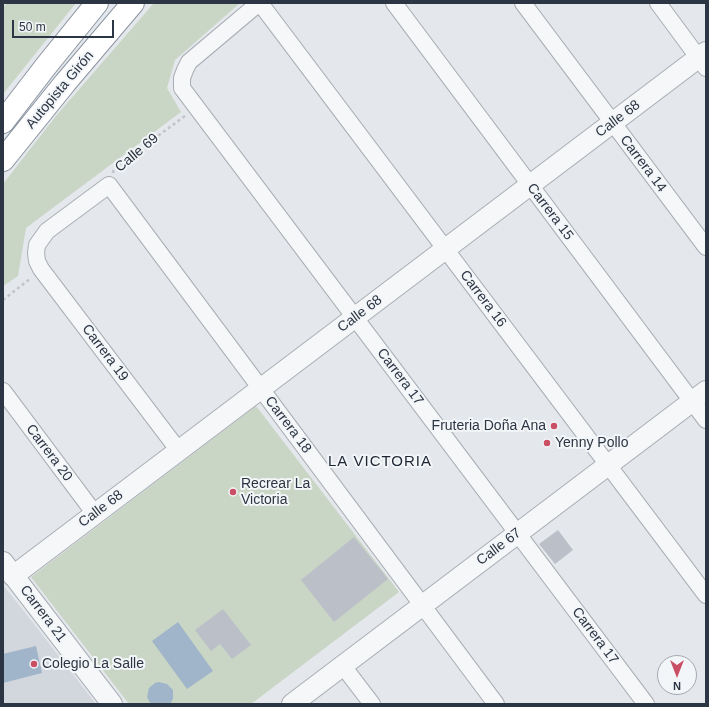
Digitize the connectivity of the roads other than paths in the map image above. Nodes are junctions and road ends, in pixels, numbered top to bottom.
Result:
1 (97, 3) edge
2 (134, 3) edge
3 (259, 3) edge
4 (394, 3) edge
5 (523, 3) edge
6 (658, 3) edge
7 (704, 59) edge
8 (3, 122) edge
9 (612, 123) junction
10 (3, 160) edge
11 (109, 185) joint
12 (530, 185) junction
13 (706, 247) edge
14 (446, 249) junction
15 (36, 253) joint
16 (355, 318) junction
17 (261, 389) junction
18 (3, 391) edge
19 (699, 396) edge
20 (706, 420) edge
21 (179, 451) junction
22 (608, 465) junction
23 (95, 514) junction
24 (518, 533) junction
25 (8, 569) edge
26 (706, 594) edge
27 (422, 605) junction
28 (343, 666) junction
29 (112, 704) edge
30 (292, 704) edge
31 (372, 704) edge
32 (496, 704) edge
33 (646, 704) edge

1 - 8 highway, Autopista Girón
2 - 10 highway, Autopista Girón
3 - 14 street, Carrera 16
3 - 16 street, Carrera 17
4 - 12 street, Carrera 15
5 - 9 street, Carrera 14
6 - 7 street
7 - 9 street, Calle 68
9 - 12 street, Calle 68
9 - 13 street, Carrera 14
11 - 15 street, Calle 69
11 - 17 street, Carrera 18
12 - 14 street, Calle 68
12 - 19 street, Carrera 15
14 - 16 street, Calle 68
14 - 22 street, Carrera 16
15 - 21 street, Carrera 19
16 - 17 street, Calle 68
16 - 24 street, Carrera 17
17 - 21 street, Calle 68
17 - 27 street, Carrera 18
18 - 23 street, Carrera 20
19 - 20 street, Carrera 15
19 - 22 street, Calle 67
21 - 23 street, Calle 68
22 - 24 street, Calle 67
22 - 26 street, Carrera 16
23 - 25 street, Calle 68
24 - 27 street, Calle 67
24 - 33 street, Carrera 17
25 - 29 street, Carrera 21
27 - 28 street, Calle 67
27 - 32 street, Carrera 18
28 - 30 street, Calle 67
28 - 31 street

